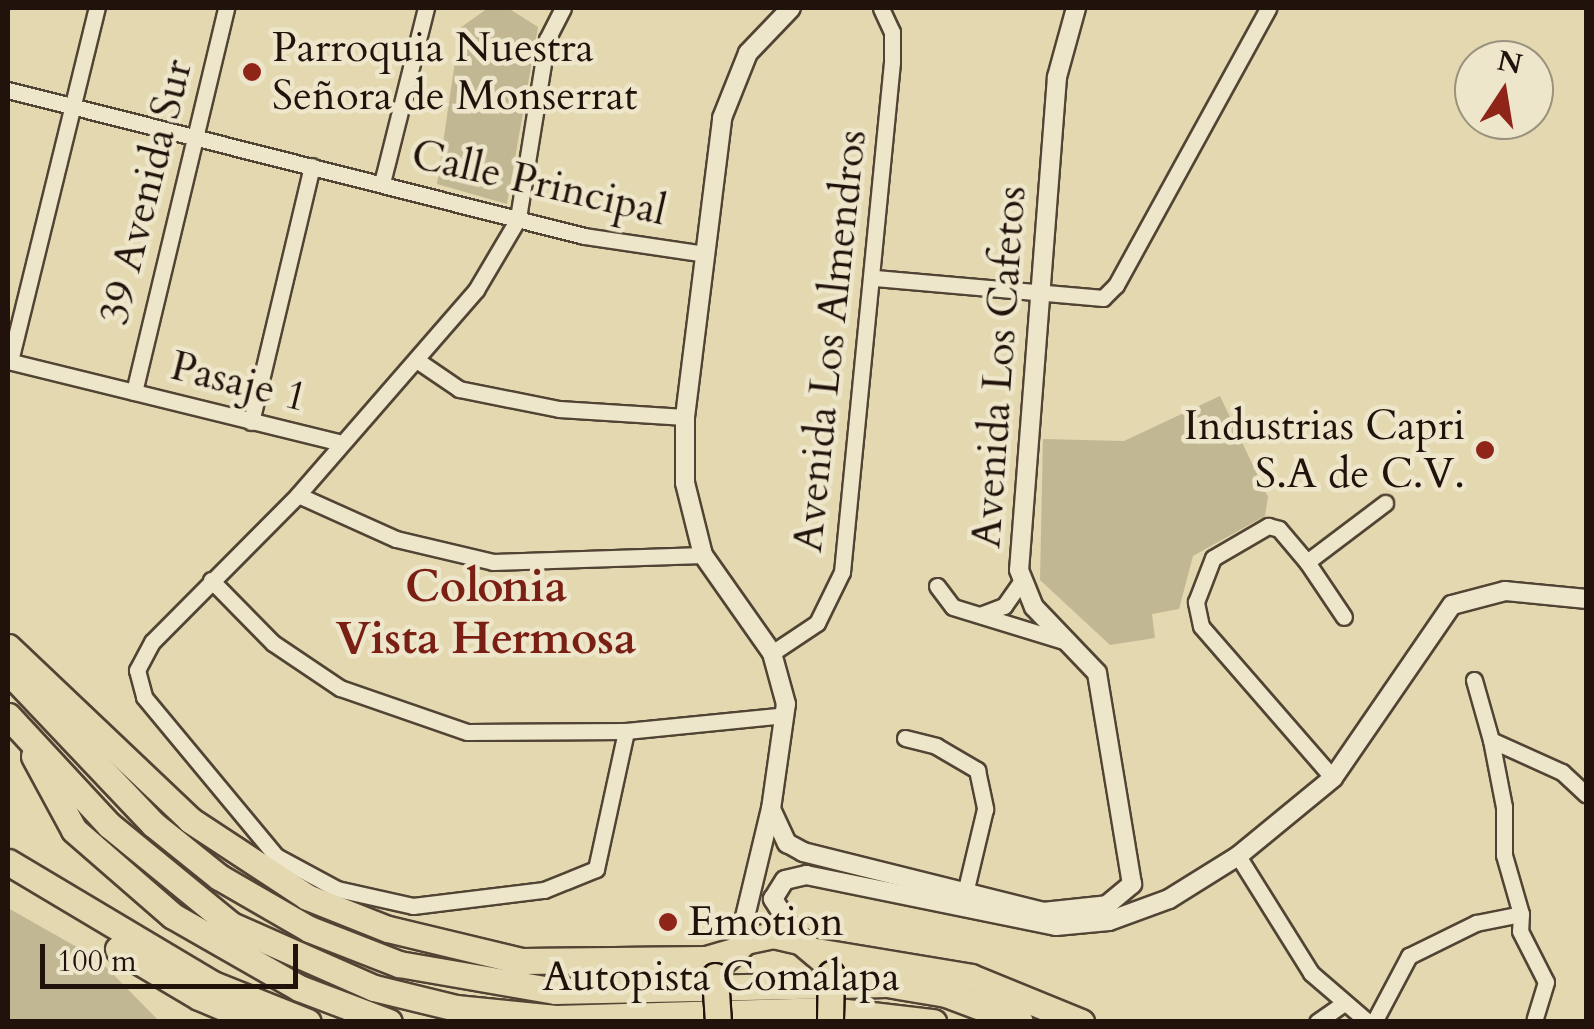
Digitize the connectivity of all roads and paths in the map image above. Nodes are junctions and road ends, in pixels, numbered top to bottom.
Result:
1 (97, 8) edge
2 (226, 8) edge
3 (426, 8) edge
4 (563, 8) edge
5 (791, 8) edge
6 (881, 8) edge
7 (1076, 8) edge
8 (1268, 8) edge
9 (8, 90) edge
10 (73, 106) junction
11 (195, 137) junction
12 (312, 166) junction
13 (382, 183) junction
14 (518, 220) junction
15 (706, 254) junction
16 (875, 278) junction
17 (1039, 291) junction
18 (9, 361) edge
19 (418, 361) junction
20 (134, 392) junction
21 (685, 417) junction
22 (251, 422) junction
23 (337, 442) junction
24 (298, 495) junction
25 (1386, 503) dead end
26 (703, 555) junction
27 (1307, 562) junction
28 (211, 580) junction
29 (1021, 582) junction
30 (936, 586) dead end
31 (1586, 600) edge
32 (975, 615) junction
33 (1344, 616) dead end
34 (1070, 643) junction
35 (8, 648) edge
36 (772, 653) junction
37 (8, 671) edge
38 (1474, 680) dead end
39 (786, 715) junction
40 (15, 725) edge
41 (626, 731) junction
42 (905, 738) dead end
43 (1491, 740) junction
44 (1333, 778) junction
45 (1586, 794) edge
46 (771, 809) junction
47 (1238, 856) junction
48 (8, 862) edge
49 (8, 881) edge
50 (1128, 889) junction
51 (966, 893) junction
52 (1169, 899) junction
53 (1522, 914) junction
54 (1100, 923) junction
55 (808, 946) junction
56 (734, 949) junction
57 (1344, 1004) junction
58 (1535, 1020) edge
59 (830, 1021) edge
60 (258, 1022) edge
61 (308, 1022) edge
62 (390, 1022) edge
63 (718, 1022) edge
64 (933, 1022) edge
65 (1020, 1022) edge
66 (1081, 1022) edge
67 (1317, 1022) edge
68 (1371, 1022) edge

1 - 10 street
2 - 11 street, 39 Avenida Sur
3 - 13 street
4 - 14 street
5 - 15 street
6 - 16 street, Avenida Los Almendros
7 - 17 street, Avenida Los Cafetos
8 - 17 street
9 - 10 street, Calle Principal
10 - 11 street, Calle Principal
10 - 18 street
11 - 12 street, Calle Principal
11 - 20 street, 39 Avenida Sur
12 - 13 street, Calle Principal
12 - 22 street
13 - 14 street, Calle Principal
14 - 15 street, Calle Principal
14 - 19 street
15 - 21 street
16 - 17 street
16 - 36 street, Avenida Los Almendros
17 - 29 street, Avenida Los Cafetos
18 - 20 street, Pasaje 1
19 - 21 street
19 - 23 street
20 - 22 street, Pasaje 1
21 - 26 street
22 - 23 street, Pasaje 1
23 - 24 street
24 - 26 street
24 - 28 street
25 - 27 street
26 - 36 street
27 - 33 street
27 - 44 street
28 - 41 street
28 - 41 street
29 - 32 street
29 - 34 street, Avenida Los Cafetos
30 - 32 street
31 - 44 street
32 - 34 street
34 - 50 street, Avenida Los Cafetos
35 - 56 highway
36 - 39 street
37 - 65 highway, Autopista Comalapa
38 - 43 street
39 - 41 street
39 - 46 street
40 - 62 highway
40 - 64 highway, Autopista Comalapa
42 - 51 street
43 - 45 street
43 - 53 street
44 - 47 street
46 - 51 street
46 - 56 street
47 - 52 street
47 - 57 street
48 - 61 highway
49 - 60 highway
50 - 51 street
50 - 52 street
50 - 54 street
52 - 54 street
53 - 58 street
53 - 68 street
54 - 55 street
55 - 56 highway
55 - 59 highway, bridge
55 - 66 highway
56 - 63 highway, bridge
57 - 67 street
57 - 68 street

